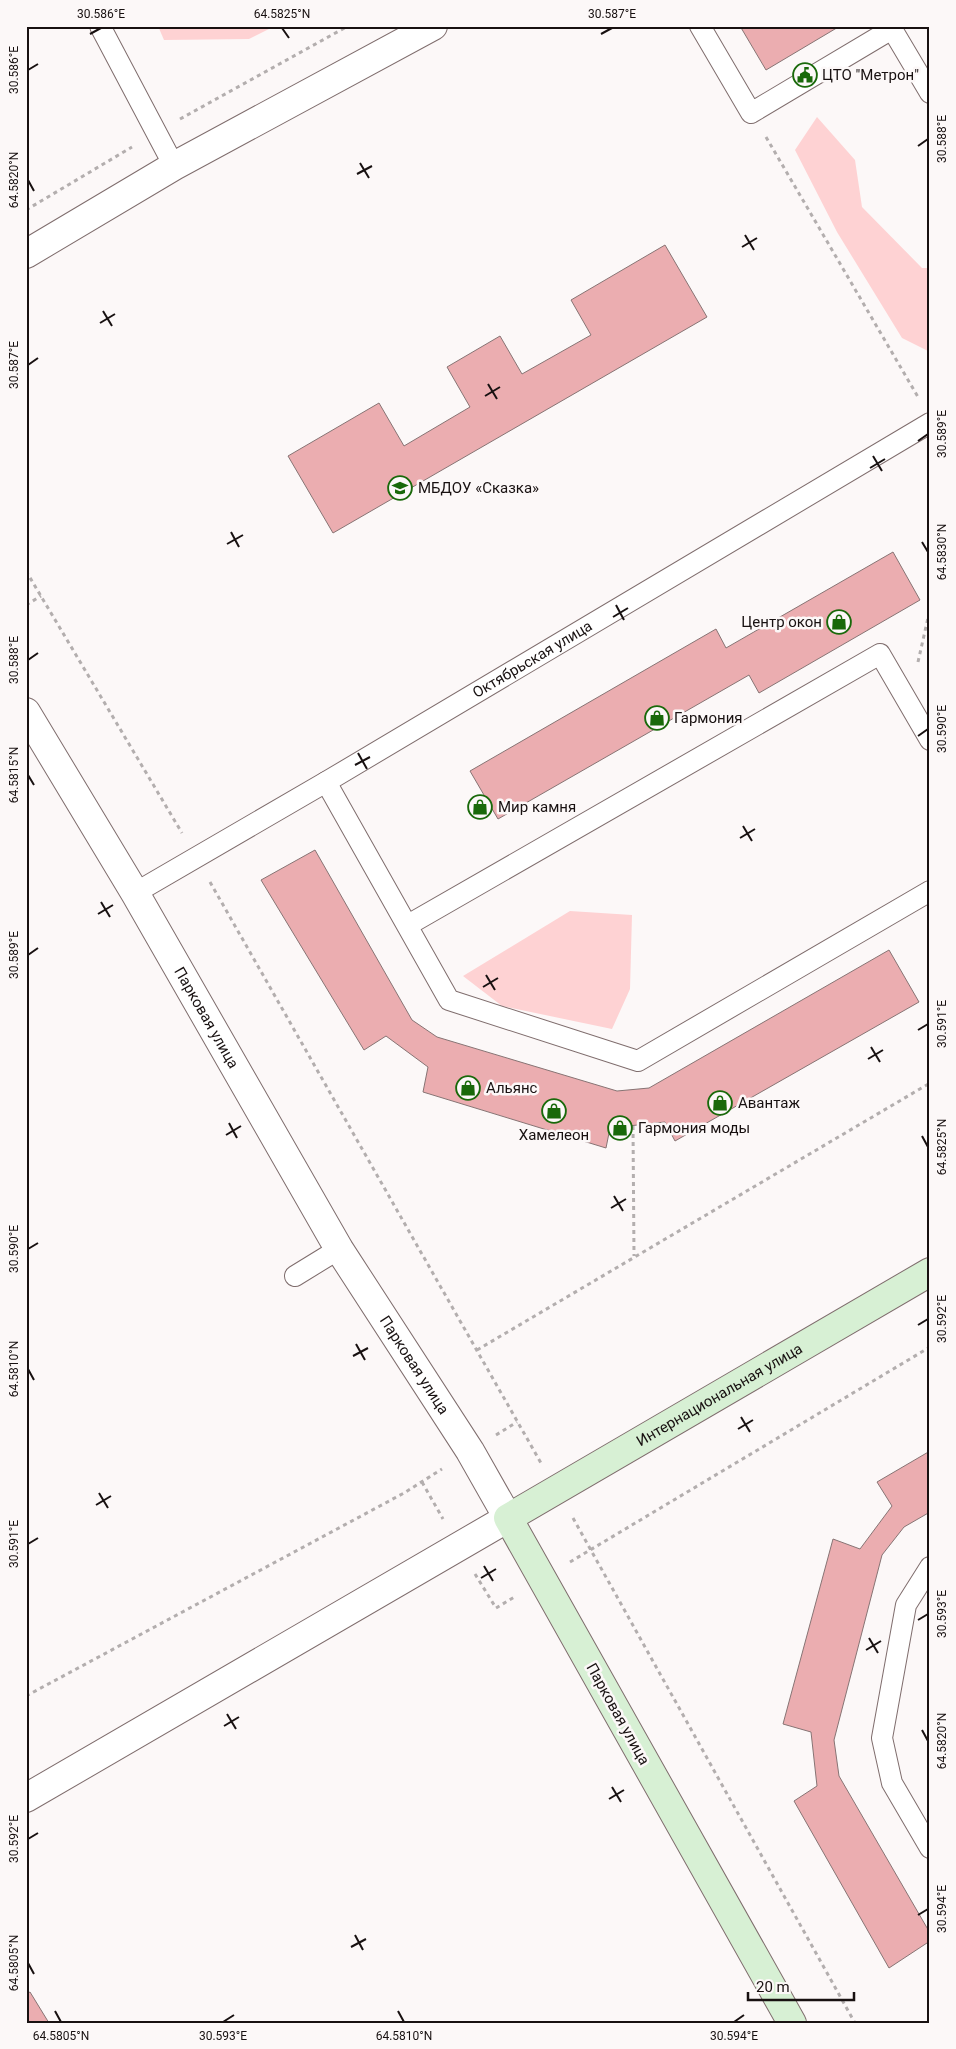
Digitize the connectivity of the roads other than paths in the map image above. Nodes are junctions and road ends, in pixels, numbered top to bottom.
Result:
1 (100, 26) edge
2 (433, 26) edge
3 (700, 26) edge
4 (930, 93) edge
5 (174, 166) junction
6 (26, 254) edge
7 (930, 423) edge
8 (26, 712) edge
9 (930, 740) edge
10 (326, 782) junction
11 (930, 891) edge
12 (135, 893) junction
13 (408, 925) junction
14 (339, 1249) junction
15 (930, 1272) edge
16 (295, 1276) dead end
17 (508, 1518) junction
18 (930, 1567) edge
19 (26, 1798) edge
20 (930, 1848) edge
21 (792, 2023) edge

1 - 5 lane
2 - 5 street
3 - 4 lane
5 - 6 street
7 - 10 lane, Октябрьская улица
8 - 12 street, Парковая улица
9 - 13 lane
10 - 12 lane, Октябрьская улица
10 - 13 lane
11 - 13 lane
12 - 14 street, Парковая улица
14 - 16 lane
14 - 17 street, Парковая улица
15 - 17 main road, Интернациональная улица
17 - 19 street
17 - 21 main road, Парковая улица
18 - 20 lane

